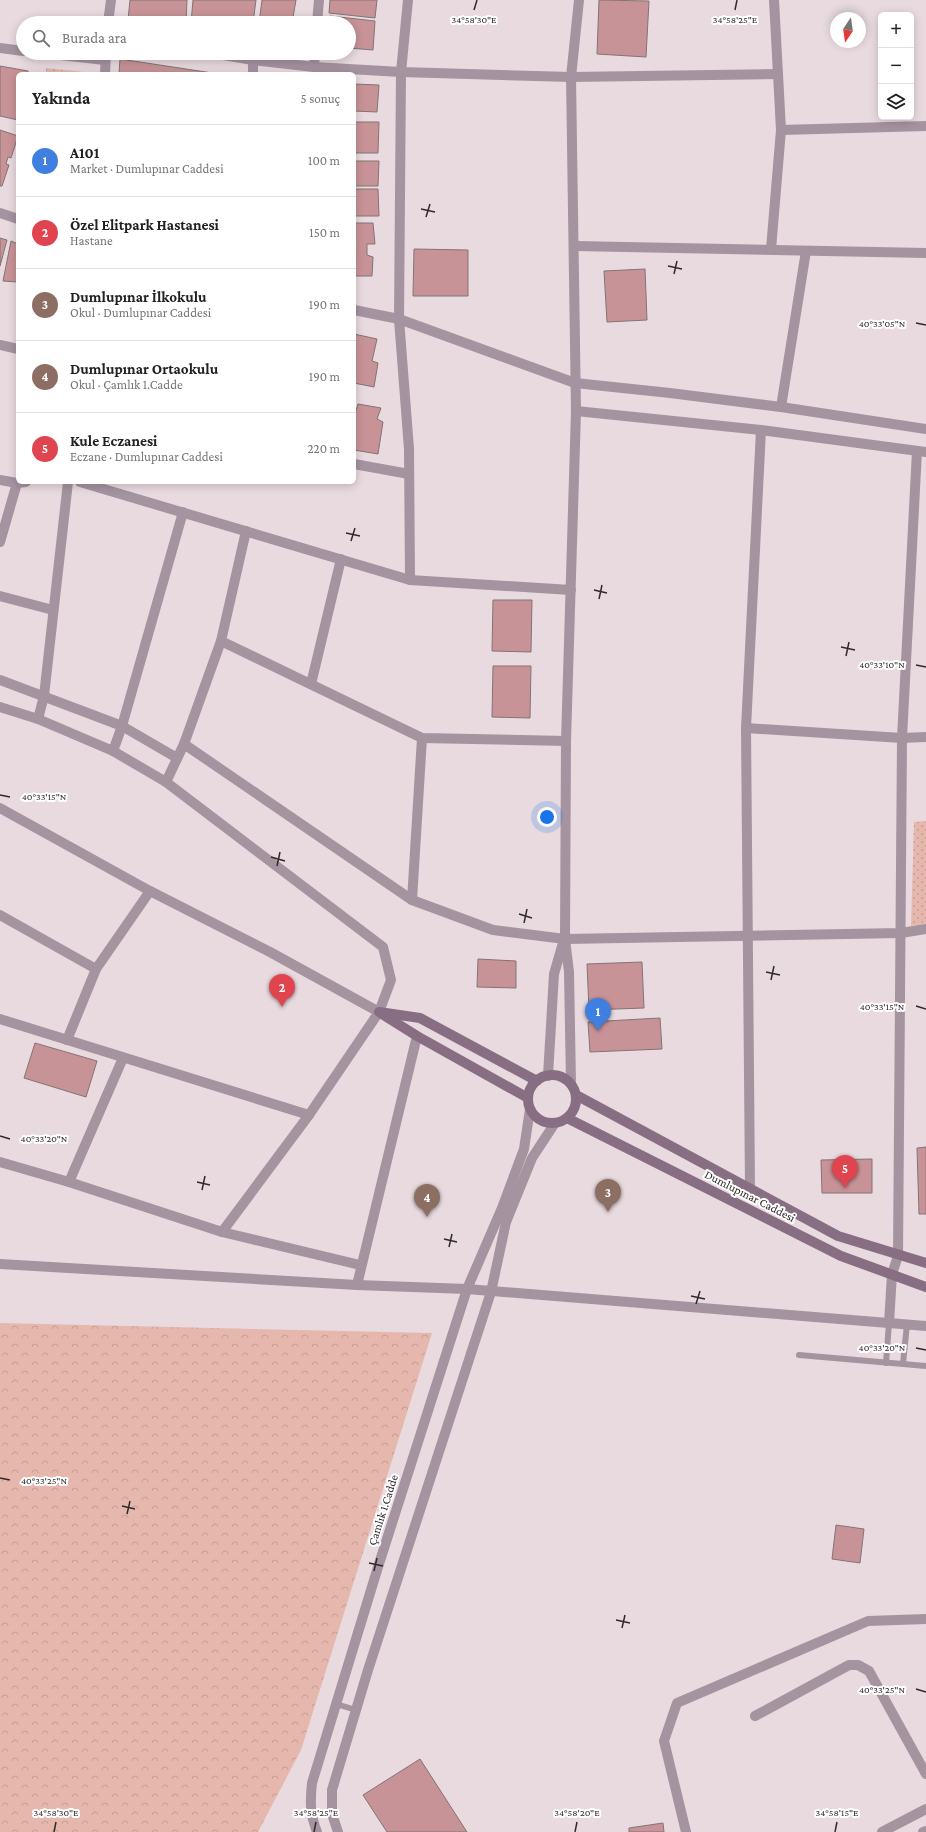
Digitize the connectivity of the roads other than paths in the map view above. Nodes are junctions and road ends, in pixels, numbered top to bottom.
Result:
1 (111, 0) edge
2 (319, 0) edge
3 (408, 0) edge
4 (579, 0) edge
5 (774, 0) edge
6 (109, 16) edge
7 (318, 16) edge
8 (0, 48) edge
9 (16, 50) edge
10 (106, 60) edge
11 (254, 60) joint
12 (314, 60) edge
13 (314, 67) junction
14 (105, 72) edge
15 (253, 72) edge
16 (401, 72) junction
17 (778, 74) junction
18 (571, 77) junction
19 (926, 126) edge
20 (780, 130) junction
21 (0, 213) edge
22 (16, 218) edge
23 (575, 246) junction
24 (771, 249) junction
25 (806, 251) junction
26 (926, 253) edge
27 (356, 310) edge
28 (399, 319) junction
29 (0, 345) edge
30 (16, 349) edge
31 (575, 383) junction
32 (781, 407) junction
33 (576, 411) junction
34 (926, 429) edge
35 (761, 430) junction
36 (922, 452) edge
37 (356, 464) edge
38 (409, 474) junction
39 (0, 480) edge
40 (16, 482) edge
41 (20, 484) edge
42 (68, 484) edge
43 (87, 484) edge
44 (183, 512) junction
45 (246, 531) junction
46 (0, 542) edge
47 (341, 559) junction
48 (410, 580) junction
49 (571, 590) junction
50 (0, 596) edge
51 (53, 610) junction
52 (221, 641) junction
53 (0, 680) edge
54 (311, 684) junction
55 (44, 696) junction
56 (0, 707) edge
57 (38, 719) junction
58 (122, 726) junction
59 (746, 728) junction
60 (926, 736) edge
61 (422, 738) junction
62 (902, 738) junction
63 (566, 741) junction
64 (184, 744) junction
65 (113, 751) junction
66 (177, 758) junction
67 (166, 782) junction
68 (0, 808) edge
69 (150, 891) junction
70 (412, 900) junction
71 (0, 915) edge
72 (926, 929) edge
73 (901, 933) junction
74 (749, 936) junction
75 (565, 939) junction
76 (96, 969) junction
77 (379, 1012) junction
78 (0, 1019) edge
79 (417, 1036) junction
80 (67, 1040) junction
81 (124, 1058) junction
82 (548, 1076) junction
83 (537, 1081) junction
84 (571, 1084) junction
85 (576, 1096) junction
86 (528, 1098) junction
87 (530, 1109) junction
88 (309, 1115) junction
89 (567, 1118) junction
90 (555, 1123) junction
91 (0, 1162) edge
92 (69, 1182) junction
93 (750, 1189) junction
94 (222, 1232) junction
95 (898, 1256) junction
96 (926, 1263) edge
97 (0, 1264) edge
98 (360, 1265) junction
99 (892, 1274) junction
100 (357, 1285) junction
101 (926, 1287) edge
102 (467, 1289) junction
103 (491, 1292) junction
104 (889, 1322) junction
105 (907, 1324) junction
106 (926, 1326) edge
107 (798, 1355) dead end
108 (886, 1363) junction
109 (903, 1364) junction
110 (926, 1366) edge
111 (926, 1619) edge
112 (336, 1704) junction
113 (356, 1710) junction
114 (755, 1716) dead end
115 (926, 1774) edge
116 (926, 1809) edge
117 (926, 1830) edge
118 (316, 1832) edge
119 (338, 1832) edge
120 (686, 1832) edge
121 (882, 1832) edge
122 (923, 1832) edge

1 - 6 street
2 - 7 street
3 - 16 street
4 - 18 street
5 - 17 street
8 - 9 street
10 - 14 street
11 - 13 street
11 - 15 street
12 - 13 street
13 - 16 street
16 - 18 street
16 - 28 street
17 - 18 street
17 - 20 street
18 - 23 street
19 - 20 street
20 - 24 street
21 - 22 street
23 - 24 street
23 - 31 street
24 - 25 street
25 - 26 street
25 - 32 street
27 - 28 street
28 - 31 street
28 - 38 street
29 - 30 street
31 - 32 street
31 - 33 street
32 - 34 street
33 - 35 street
33 - 49 street
35 - 36 street
35 - 59 street
36 - 62 street
37 - 38 street
38 - 48 street
39 - 40 street
41 - 46 street
42 - 51 street
43 - 44 street
44 - 45 street
44 - 58 street
45 - 47 street
45 - 52 street
47 - 48 street
47 - 54 street
48 - 49 street
49 - 63 street
50 - 51 street
51 - 55 street
52 - 54 street
52 - 64 street
53 - 55 street
54 - 61 street
55 - 57 street
55 - 58 street
56 - 57 street
57 - 65 street
58 - 65 street
58 - 66 street
59 - 62 street
59 - 74 street
60 - 62 street
61 - 63 street
61 - 70 street
62 - 73 street
63 - 75 street
64 - 66 street
64 - 70 street
65 - 67 street
66 - 67 street
67 - 77 street
68 - 69 street
69 - 76 street
69 - 77 street
70 - 75 street
71 - 76 street
72 - 73 street
73 - 74 street
73 - 95 street
74 - 75 street
74 - 93 street
75 - 82 street
75 - 84 street
76 - 80 street
77 - 79 main road
77 - 83 main road
77 - 88 street
78 - 80 street
79 - 86 main road
79 - 98 street
80 - 81 street
81 - 88 street
81 - 92 street
82 - 83 main road
82 - 84 main road
83 - 86 main road
84 - 85 main road
85 - 89 main road
85 - 93 main road, Dumlupınar Caddesi
86 - 87 main road
87 - 90 main road
87 - 102 street, Çamlık 1.Cadde
88 - 94 street
89 - 90 main road
89 - 99 main road, Dumlupınar Caddesi
90 - 103 street
91 - 92 street
92 - 94 street
93 - 95 main road, Dumlupınar Caddesi
94 - 98 street
95 - 96 main road, Dumlupınar Caddesi
95 - 99 street
97 - 100 street
98 - 100 street
99 - 101 main road, Dumlupınar Caddesi
99 - 104 street
100 - 102 street
102 - 103 street
102 - 112 street, Çamlık 1.Cadde
103 - 104 street
103 - 113 street
104 - 105 street
104 - 108 lane
105 - 106 street
105 - 109 lane
107 - 108 lane
108 - 109 lane
109 - 110 lane
111 - 120 street
112 - 113 lane
112 - 118 street, Çamlık 1.Cadde
113 - 119 street
114 - 115 street
116 - 121 street
117 - 122 street

